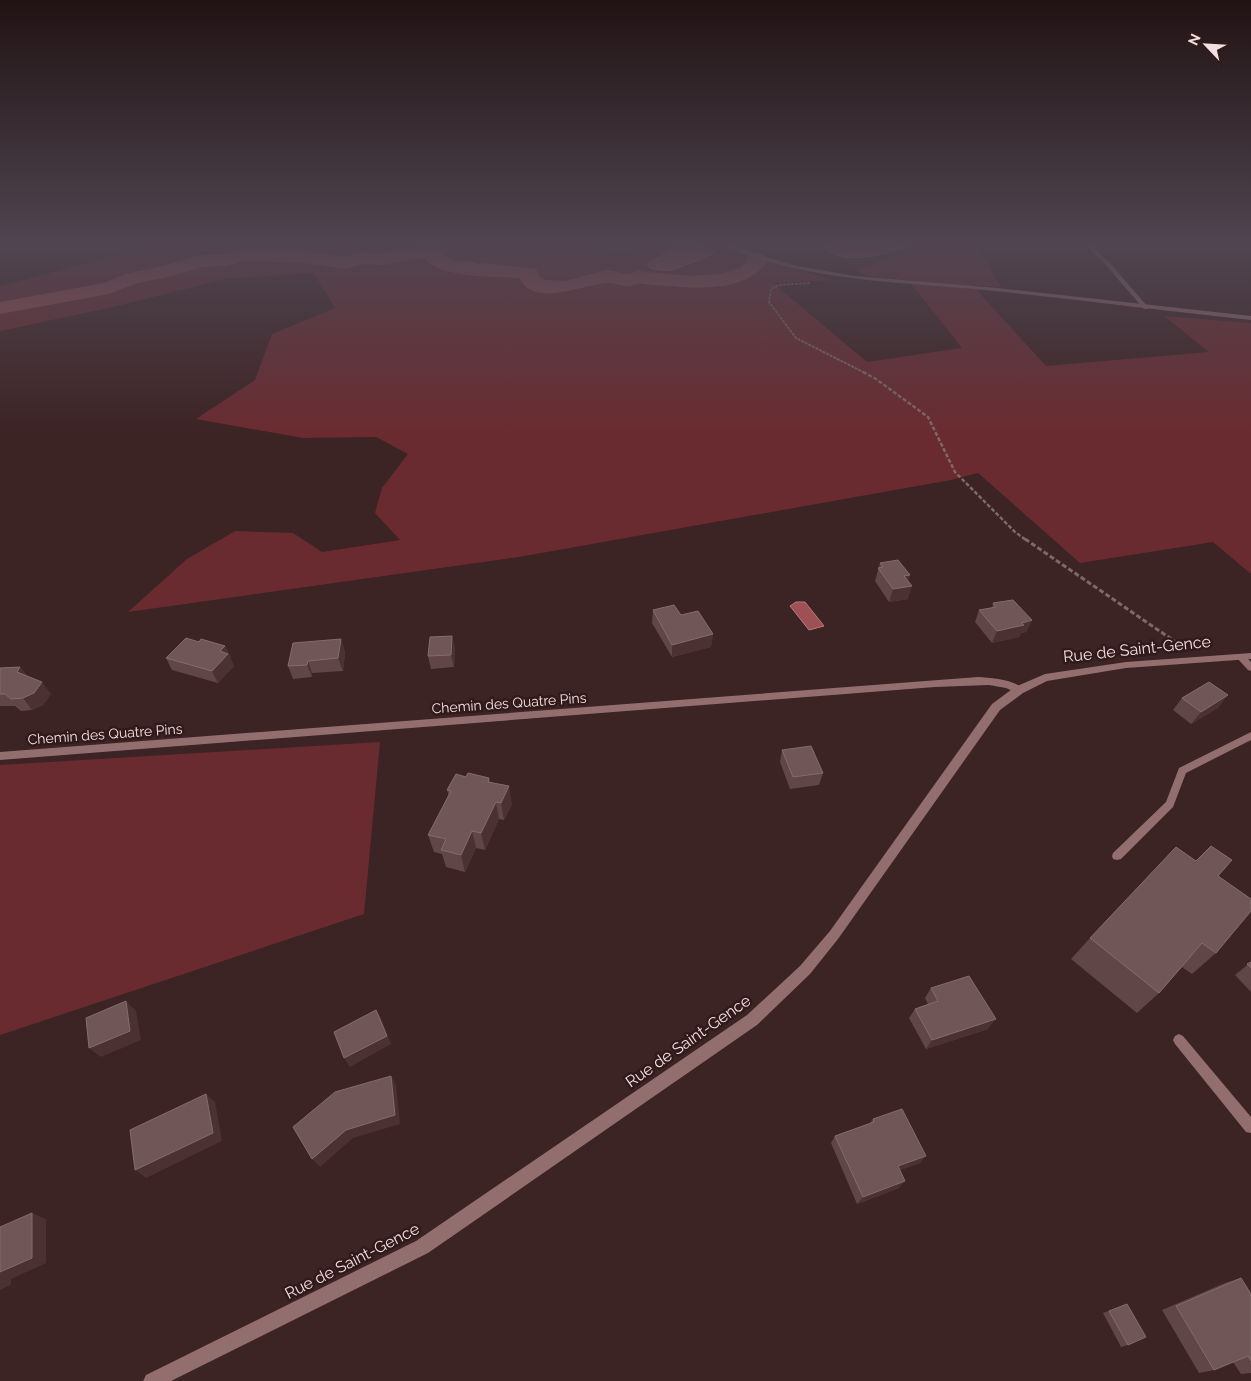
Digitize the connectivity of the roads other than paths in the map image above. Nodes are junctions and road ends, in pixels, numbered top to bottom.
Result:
1 (1141, 307) edge
2 (1146, 308) joint
3 (1251, 318) edge
4 (1246, 657) edge
5 (1251, 668) edge
6 (1019, 690) junction
7 (1251, 736) edge
8 (0, 756) edge
9 (1117, 856) dead end
10 (1179, 1040) dead end
11 (1251, 1127) edge
12 (152, 1381) edge

1 - 2 street
2 - 3 street
4 - 5 street
4 - 6 street, Rue de Saint-Gence
6 - 8 street, Chemin des Quatre Pins
6 - 12 street, Rue de Saint-Gence
7 - 9 lane
10 - 11 lane

